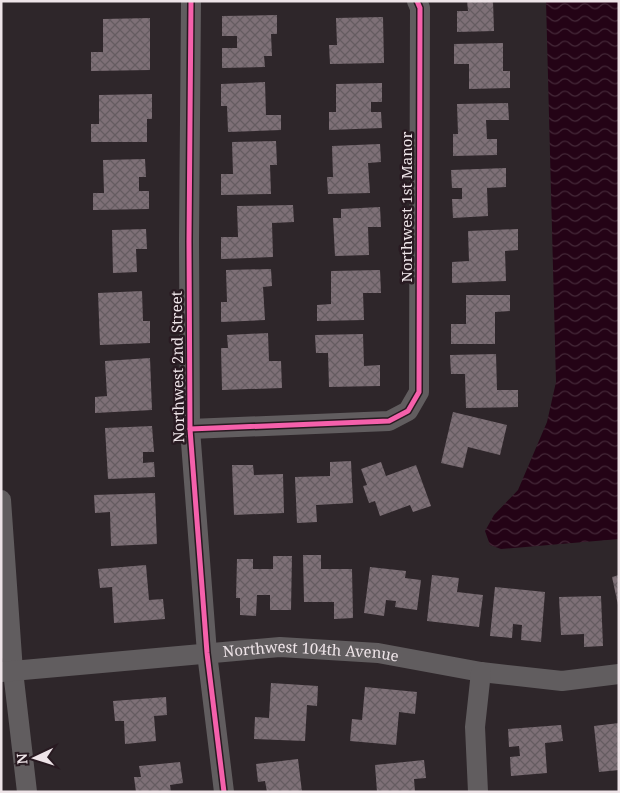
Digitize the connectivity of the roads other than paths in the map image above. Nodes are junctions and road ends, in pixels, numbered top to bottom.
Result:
1 (191, 1) edge
2 (417, 1) edge
3 (190, 429) junction
4 (1, 500) edge
5 (207, 653) junction
6 (7, 672) edge
7 (481, 672) junction
8 (619, 674) edge
9 (27, 792) edge
10 (224, 792) edge
11 (478, 792) edge

1 - 3 street, Northwest 2nd Street
2 - 3 street, Northwest 1st Manor
3 - 5 street, Northwest 2nd Street
4 - 6 street
5 - 6 street, Northwest 104th Avenue
5 - 7 street, Northwest 104th Avenue
5 - 10 street, Northwest 2nd Street
6 - 9 street
7 - 8 street, Northwest 104th Avenue
7 - 11 street

